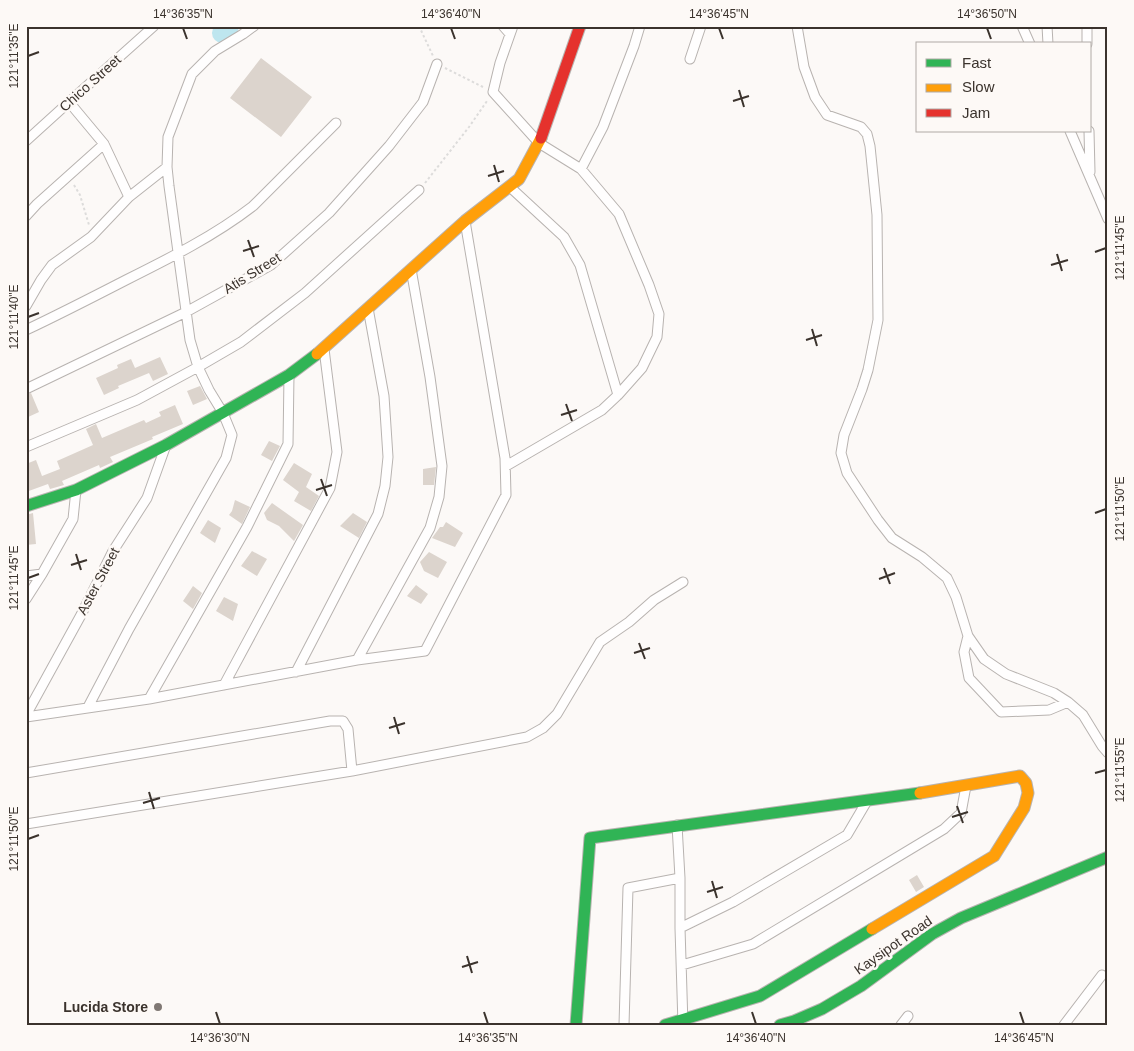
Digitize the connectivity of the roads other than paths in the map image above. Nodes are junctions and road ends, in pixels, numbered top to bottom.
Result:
1 (154, 26) edge
2 (254, 26) edge
3 (503, 26) edge
4 (580, 26) edge
5 (640, 26) edge
6 (701, 26) edge
7 (796, 26) edge
8 (1022, 26) edge
9 (1047, 26) edge
10 (1087, 26) edge
11 (512, 30) edge
12 (1029, 42) edge
13 (1048, 42) edge
14 (1087, 42) edge
15 (690, 59) dead end
16 (437, 64) road end
17 (69, 102) junction
18 (336, 123) dead end
19 (1070, 132) edge
20 (1089, 132) edge
21 (26, 141) edge
22 (539, 143) junction
23 (104, 144) junction
24 (167, 167) junction
25 (581, 169) junction
26 (1090, 177) junction
27 (510, 187) junction
28 (419, 190) road end
29 (129, 197) junction
30 (26, 216) edge
31 (1108, 219) edge
32 (465, 220) junction
33 (178, 254) junction
34 (411, 269) junction
35 (26, 306) edge
36 (368, 308) junction
37 (186, 312) junction
38 (26, 330) edge
39 (324, 349) junction
40 (198, 367) junction
41 (289, 375) junction
42 (26, 388) edge
43 (618, 395) junction
44 (223, 414) junction
45 (166, 445) junction
46 (26, 447) edge
47 (506, 466) junction
48 (76, 490) junction
49 (26, 506) edge
50 (42, 574) junction
51 (26, 576) edge
52 (683, 582) dead end
53 (26, 599) edge
54 (968, 636) junction
55 (358, 660) junction
56 (296, 672) junction
57 (224, 685) junction
58 (149, 699) junction
59 (1068, 702) junction
60 (88, 707) junction
61 (26, 716) edge
62 (1108, 753) edge
63 (352, 771) junction
64 (26, 773) edge
65 (966, 786) junction
66 (867, 801) junction
67 (26, 824) edge
68 (678, 825) junction
69 (1108, 856) edge
70 (680, 878) junction
71 (680, 928) junction
72 (682, 965) junction
73 (1102, 975) dead end
74 (908, 1016) dead end
75 (683, 1022) edge
76 (795, 1023) edge
77 (576, 1025) edge
78 (624, 1025) edge
79 (665, 1025) edge
80 (780, 1025) edge
81 (901, 1025) edge
82 (1064, 1025) edge

1 - 17 street, Chico Street
2 - 24 street
3 - 11 street
4 - 22 street
5 - 25 street
6 - 15 street
7 - 54 street
8 - 12 street
9 - 13 street
10 - 14 street
11 - 22 street
16 - 37 street, Atis Street
17 - 21 street, Chico Street
17 - 23 street
18 - 33 street
19 - 26 street
20 - 26 street
22 - 25 street
22 - 27 street
23 - 29 street
23 - 30 street
24 - 29 street
24 - 33 street
25 - 43 street
26 - 31 street
27 - 32 street
27 - 43 street
28 - 40 street
29 - 35 street
32 - 34 street
32 - 47 street
33 - 37 street
33 - 38 street
34 - 36 street
34 - 55 street
36 - 39 street
36 - 56 street
37 - 40 street
37 - 42 street, Atis Street
39 - 41 street
39 - 57 street
40 - 44 street
40 - 46 street
41 - 44 street
41 - 58 street
43 - 47 street
44 - 45 street
44 - 60 street
45 - 48 street
45 - 61 street, Aster Street
47 - 55 street
48 - 49 street
48 - 50 street
50 - 51 street
50 - 53 street
52 - 63 street
54 - 59 street
54 - 59 street
55 - 56 street
56 - 57 street
57 - 58 street
58 - 60 street
59 - 62 street
60 - 61 street
63 - 64 street
63 - 67 street
65 - 66 street
65 - 72 street
65 - 75 street
66 - 68 street
66 - 71 street
68 - 70 street
68 - 77 street
69 - 76 street, Kaysipot Road
70 - 71 street
70 - 78 street
71 - 72 street
72 - 75 street
73 - 82 street
74 - 81 street
75 - 79 street
76 - 80 street, Kaysipot Road

